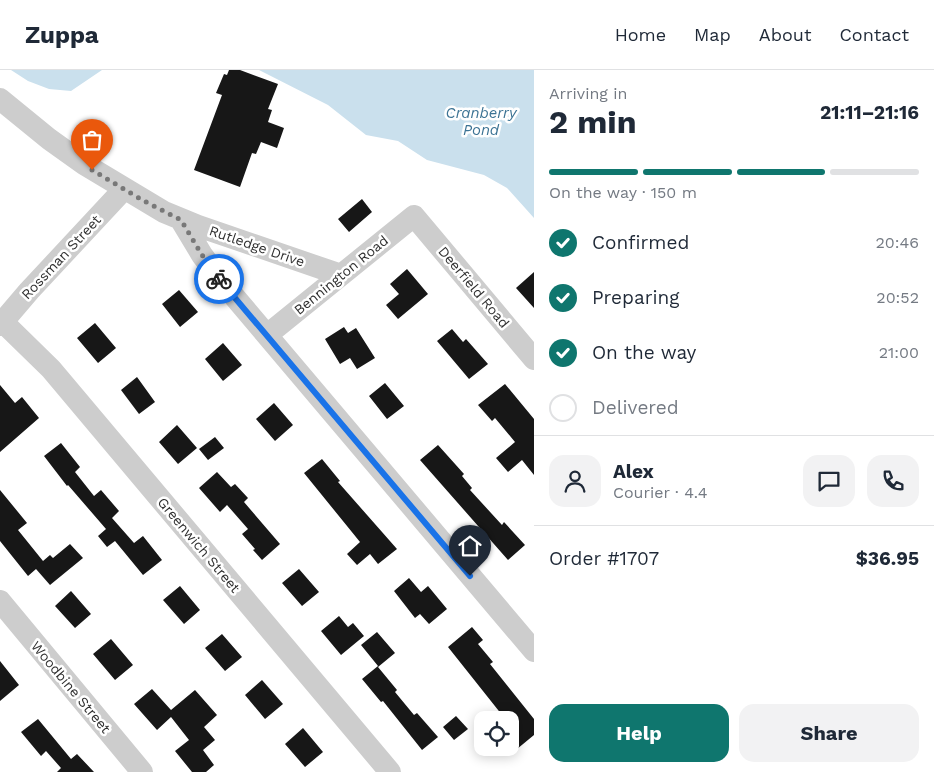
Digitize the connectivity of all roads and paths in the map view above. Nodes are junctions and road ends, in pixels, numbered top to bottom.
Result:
1 (0, 99) edge
2 (124, 189) junction
3 (414, 216) joint
4 (181, 220) junction
5 (341, 275) junction
6 (2, 324) edge
7 (267, 335) junction
8 (534, 359) edge
9 (0, 601) edge
10 (534, 651) edge
11 (142, 772) edge
12 (390, 772) edge

1 - 2 street, Rutledge Drive
2 - 4 street, Rutledge Drive
2 - 6 street, Rossman Street
3 - 5 street, Bennington Road
3 - 8 street, Deerfield Road
4 - 5 street, Rutledge Drive
4 - 7 street
5 - 7 street, Bennington Road
6 - 12 street, Greenwich Street
7 - 10 street
9 - 11 street, Woodbine Street

